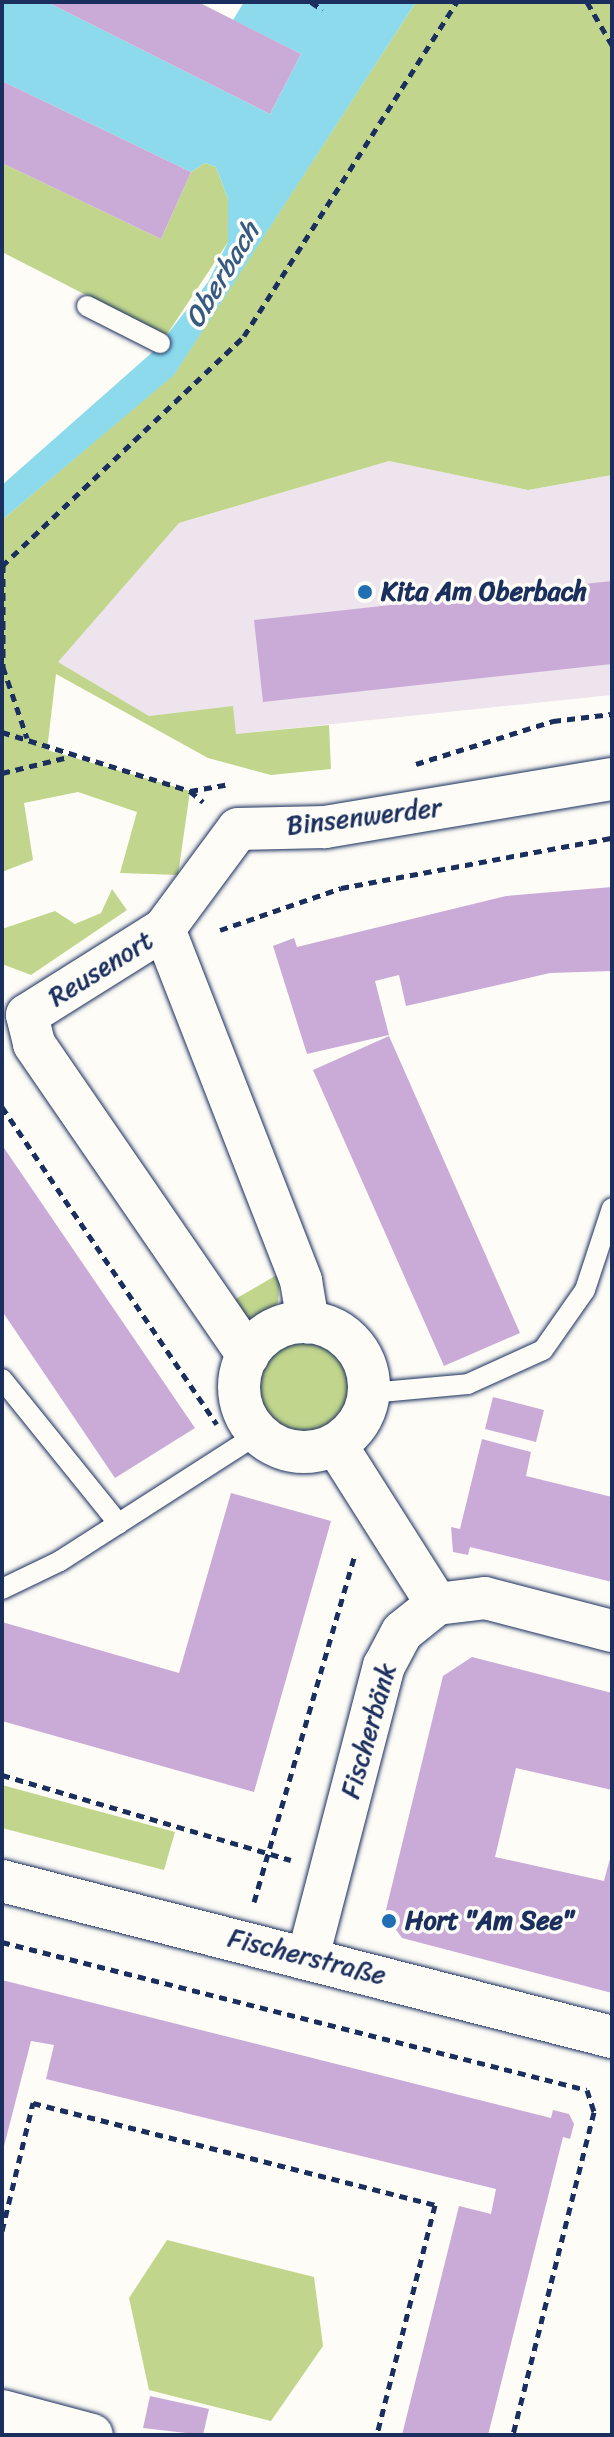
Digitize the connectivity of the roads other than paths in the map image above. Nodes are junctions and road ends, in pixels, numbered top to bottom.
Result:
1 (87, 306) dead end
2 (160, 343) dead end
3 (612, 779) edge
4 (166, 936) junction
5 (14, 1009) edge
6 (612, 1208) edge
7 (308, 1322) junction
8 (248, 1355) junction
9 (2, 1379) edge
10 (370, 1393) junction
11 (246, 1442) junction
12 (336, 1445) junction
13 (119, 1524) junction
14 (2, 1589) edge
15 (437, 1604) junction
16 (612, 1631) edge
17 (2, 1881) edge
18 (308, 1957) junction
19 (612, 2037) edge
20 (2, 2411) edge
21 (92, 2435) edge

1 - 2 lane
3 - 4 street, Binsenwerder
4 - 5 street, Reusenort
4 - 7 street, Reusenort
5 - 8 street, Reusenort
6 - 10 lane
7 - 8 street
7 - 10 street
8 - 11 street
9 - 13 lane
10 - 12 street
11 - 12 street
11 - 13 lane
12 - 15 street
13 - 14 lane
15 - 16 street
15 - 18 street, Fischerbänk
17 - 18 street, Fischerstraße
18 - 19 street, Fischerstraße
20 - 21 street

